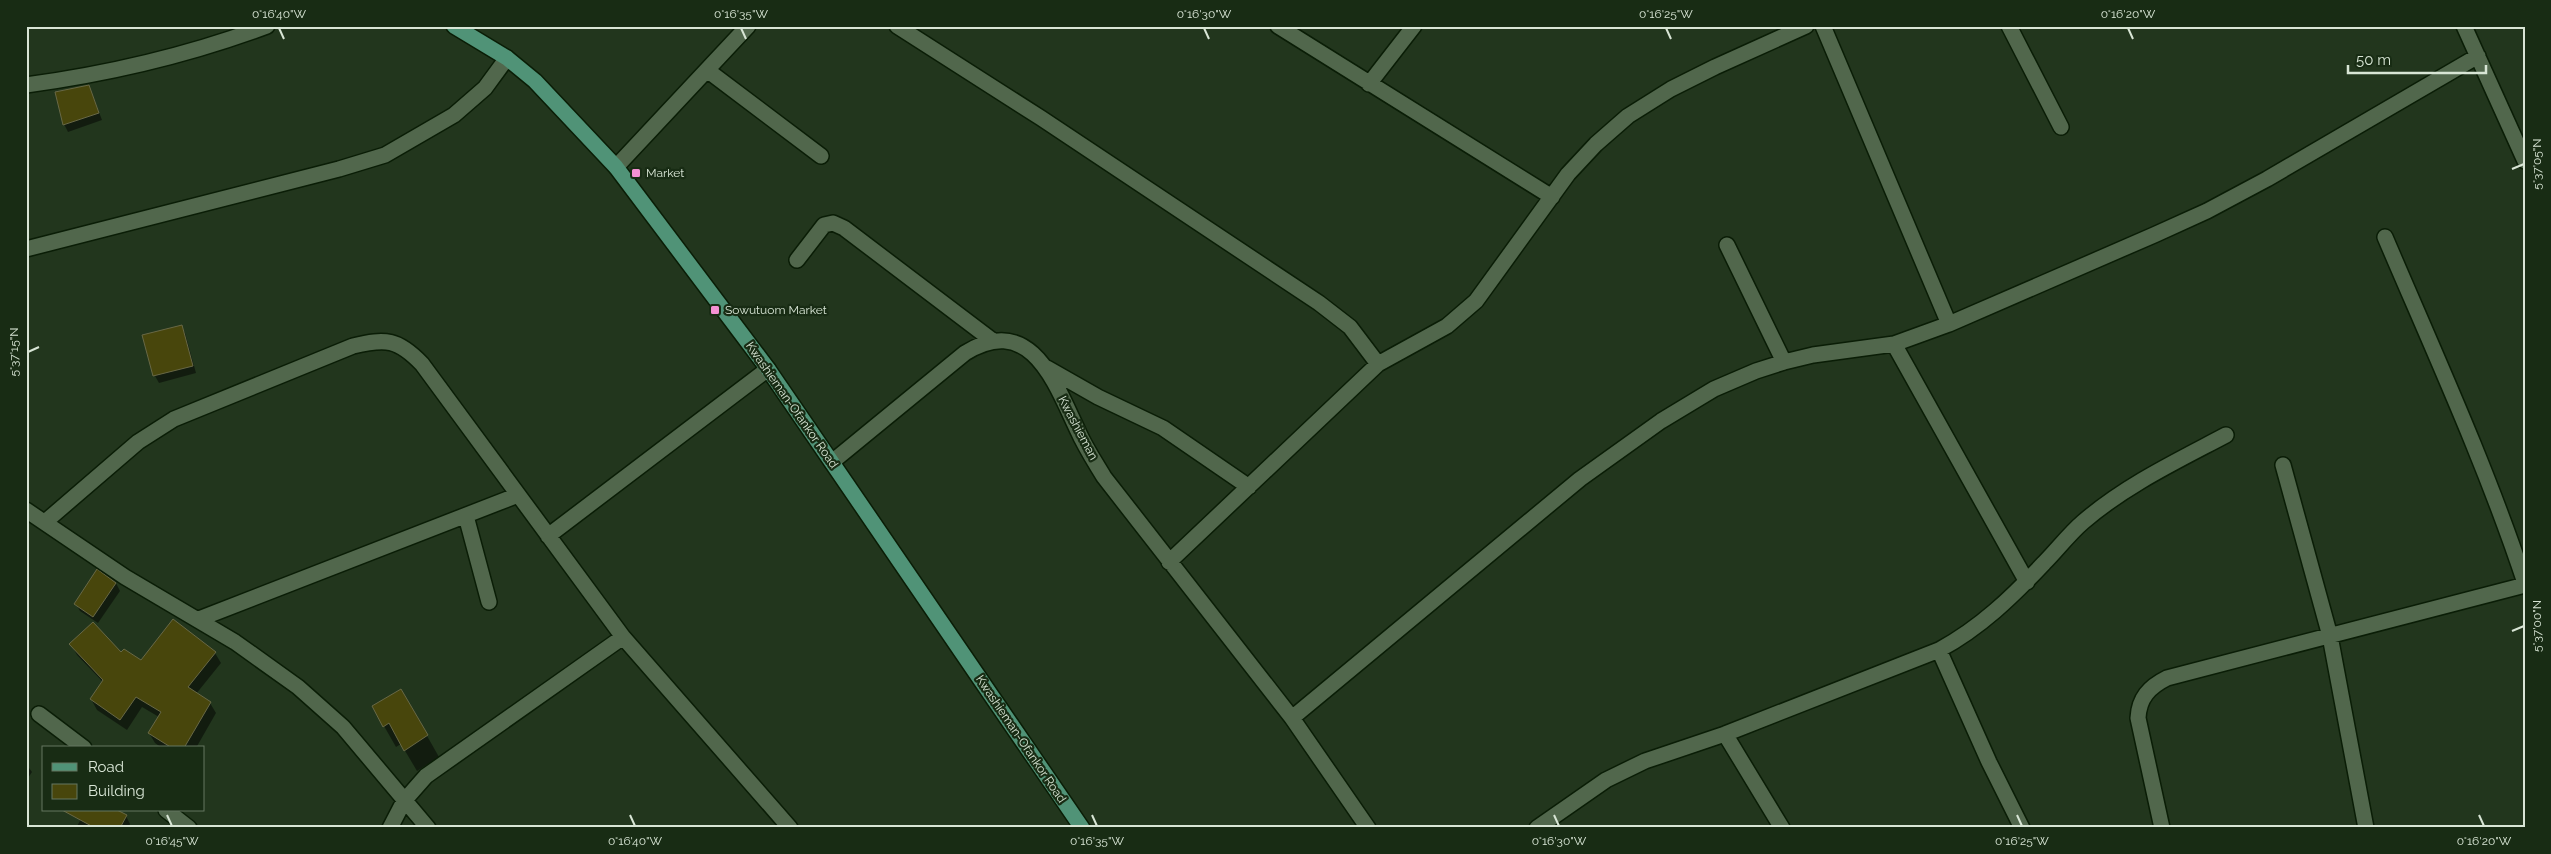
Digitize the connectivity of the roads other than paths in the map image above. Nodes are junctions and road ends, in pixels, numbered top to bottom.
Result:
1 (267, 26) edge
2 (454, 26) edge
3 (748, 26) edge
4 (897, 26) edge
5 (1278, 26) edge
6 (1414, 26) edge
7 (1806, 26) edge
8 (1823, 26) edge
9 (2009, 26) edge
10 (2464, 26) edge
11 (2478, 56) junction
12 (507, 58) junction
13 (707, 70) junction
14 (1369, 84) junction
15 (26, 85) edge
16 (2061, 127) dead end
17 (821, 156) dead end
18 (2525, 161) edge
19 (616, 167) junction
20 (1552, 197) junction
21 (2385, 237) dead end
22 (1728, 245) dead end
23 (26, 249) edge
24 (797, 260) dead end
25 (1949, 324) junction
26 (993, 341) junction
27 (1894, 344) junction
28 (1784, 362) junction
29 (1378, 364) junction
30 (1047, 368) junction
31 (768, 369) junction
32 (2226, 434) dead end
33 (832, 462) junction
34 (2283, 464) dead end
35 (1249, 487) junction
36 (518, 495) junction
37 (26, 510) edge
38 (466, 516) junction
39 (45, 522) junction
40 (548, 536) junction
41 (1169, 562) junction
42 (2026, 582) junction
43 (2525, 584) edge
44 (489, 602) dead end
45 (199, 619) junction
46 (2330, 636) junction
47 (623, 637) junction
48 (1938, 650) junction
49 (39, 714) dead end
50 (1292, 718) junction
51 (1724, 734) junction
52 (81, 746) edge
53 (404, 801) junction
54 (169, 812) edge
55 (189, 828) edge
56 (390, 828) edge
57 (428, 828) edge
58 (790, 828) edge
59 (1082, 828) edge
60 (1368, 828) edge
61 (1537, 828) edge
62 (1782, 828) edge
63 (2022, 828) edge
64 (2162, 828) edge
65 (2366, 828) edge

1 - 15 street
2 - 12 main road, Kwashieman-Ofankor Road
3 - 13 street
4 - 29 street
5 - 14 street
6 - 14 street
7 - 20 street
8 - 25 street
9 - 16 street
10 - 11 street
11 - 18 street
11 - 25 street
12 - 19 main road, Kwashieman-Ofankor Road
12 - 23 street
13 - 17 street
13 - 19 street
14 - 20 street
19 - 31 main road, Kwashieman-Ofankor Road
20 - 29 street
21 - 43 street
22 - 28 street
24 - 26 street
25 - 27 street
26 - 30 street, Kwashieman
26 - 33 street, Kwashieman
27 - 28 street
27 - 42 street
28 - 50 street
29 - 35 street
30 - 35 street
30 - 41 street, Kwashieman
31 - 33 main road, Kwashieman-Ofankor Road
31 - 40 street
32 - 42 street
33 - 59 main road, Kwashieman-Ofankor Road
34 - 46 street
35 - 41 street
36 - 38 street
36 - 39 street
36 - 40 street
37 - 39 street
38 - 44 street
38 - 45 street
39 - 45 street
40 - 47 street
41 - 50 street, Kwashieman
42 - 48 street
43 - 46 street
45 - 53 street
46 - 64 street
46 - 65 street
47 - 53 street
47 - 58 street
48 - 51 street
48 - 63 street
49 - 52 street
50 - 60 street, Kwashieman
51 - 61 street
51 - 62 street
53 - 56 street
53 - 57 street
54 - 55 street

